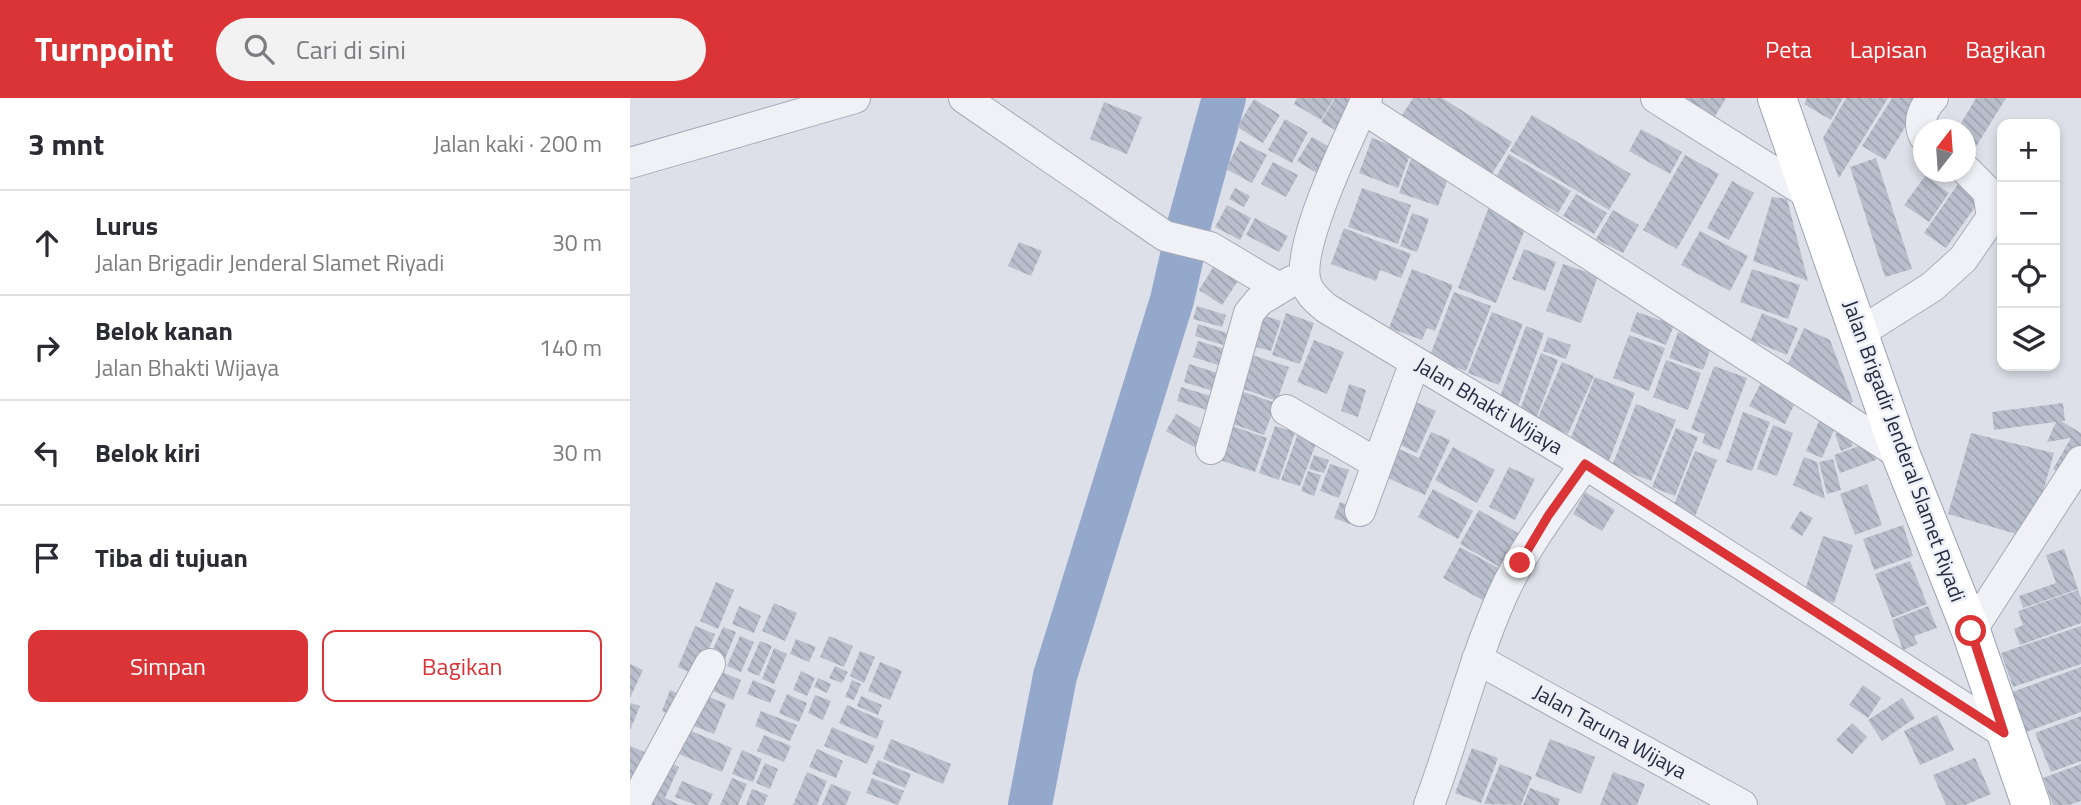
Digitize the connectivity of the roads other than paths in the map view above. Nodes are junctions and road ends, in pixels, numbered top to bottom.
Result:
1 (855, 98) edge
2 (964, 98) edge
3 (1656, 98) edge
4 (1777, 98) edge
5 (1933, 98) edge
6 (1364, 103) edge
7 (1922, 119) edge
8 (630, 163) edge
9 (1976, 181) edge
10 (1812, 196) junction
11 (1304, 273) junction
12 (1279, 288) junction
13 (1859, 333) junction
14 (1415, 362) junction
15 (1286, 410) dead end
16 (1211, 449) dead end
17 (1901, 455) junction
18 (1376, 463) junction
19 (1585, 464) junction
20 (2078, 475) edge
21 (1360, 511) dead end
22 (1971, 631) junction
23 (1477, 659) junction
24 (710, 664) dead end
25 (2004, 733) junction
26 (1434, 803) edge
27 (634, 805) edge
28 (1742, 805) edge
29 (2031, 805) edge

1 - 8 street
2 - 12 street
3 - 10 street
4 - 10 main road, Jalan Brigadir Jenderal Slamet Riyadi
5 - 7 street
6 - 11 street
6 - 17 street
9 - 13 street
10 - 13 main road, Jalan Brigadir Jenderal Slamet Riyadi
11 - 12 street
11 - 14 street, Jalan Bhakti Wijaya
12 - 16 street
13 - 17 main road, Jalan Brigadir Jenderal Slamet Riyadi
14 - 18 street
14 - 19 street, Jalan Bhakti Wijaya
15 - 18 street
17 - 22 main road, Jalan Brigadir Jenderal Slamet Riyadi
18 - 21 street
19 - 23 street
19 - 25 street, Jalan Bhakti Wijaya
20 - 22 street
22 - 25 main road, Jalan Brigadir Jenderal Slamet Riyadi
23 - 26 street
23 - 28 street, Jalan Taruna Wijaya
24 - 27 street
25 - 29 main road, Jalan Brigadir Jenderal Slamet Riyadi

